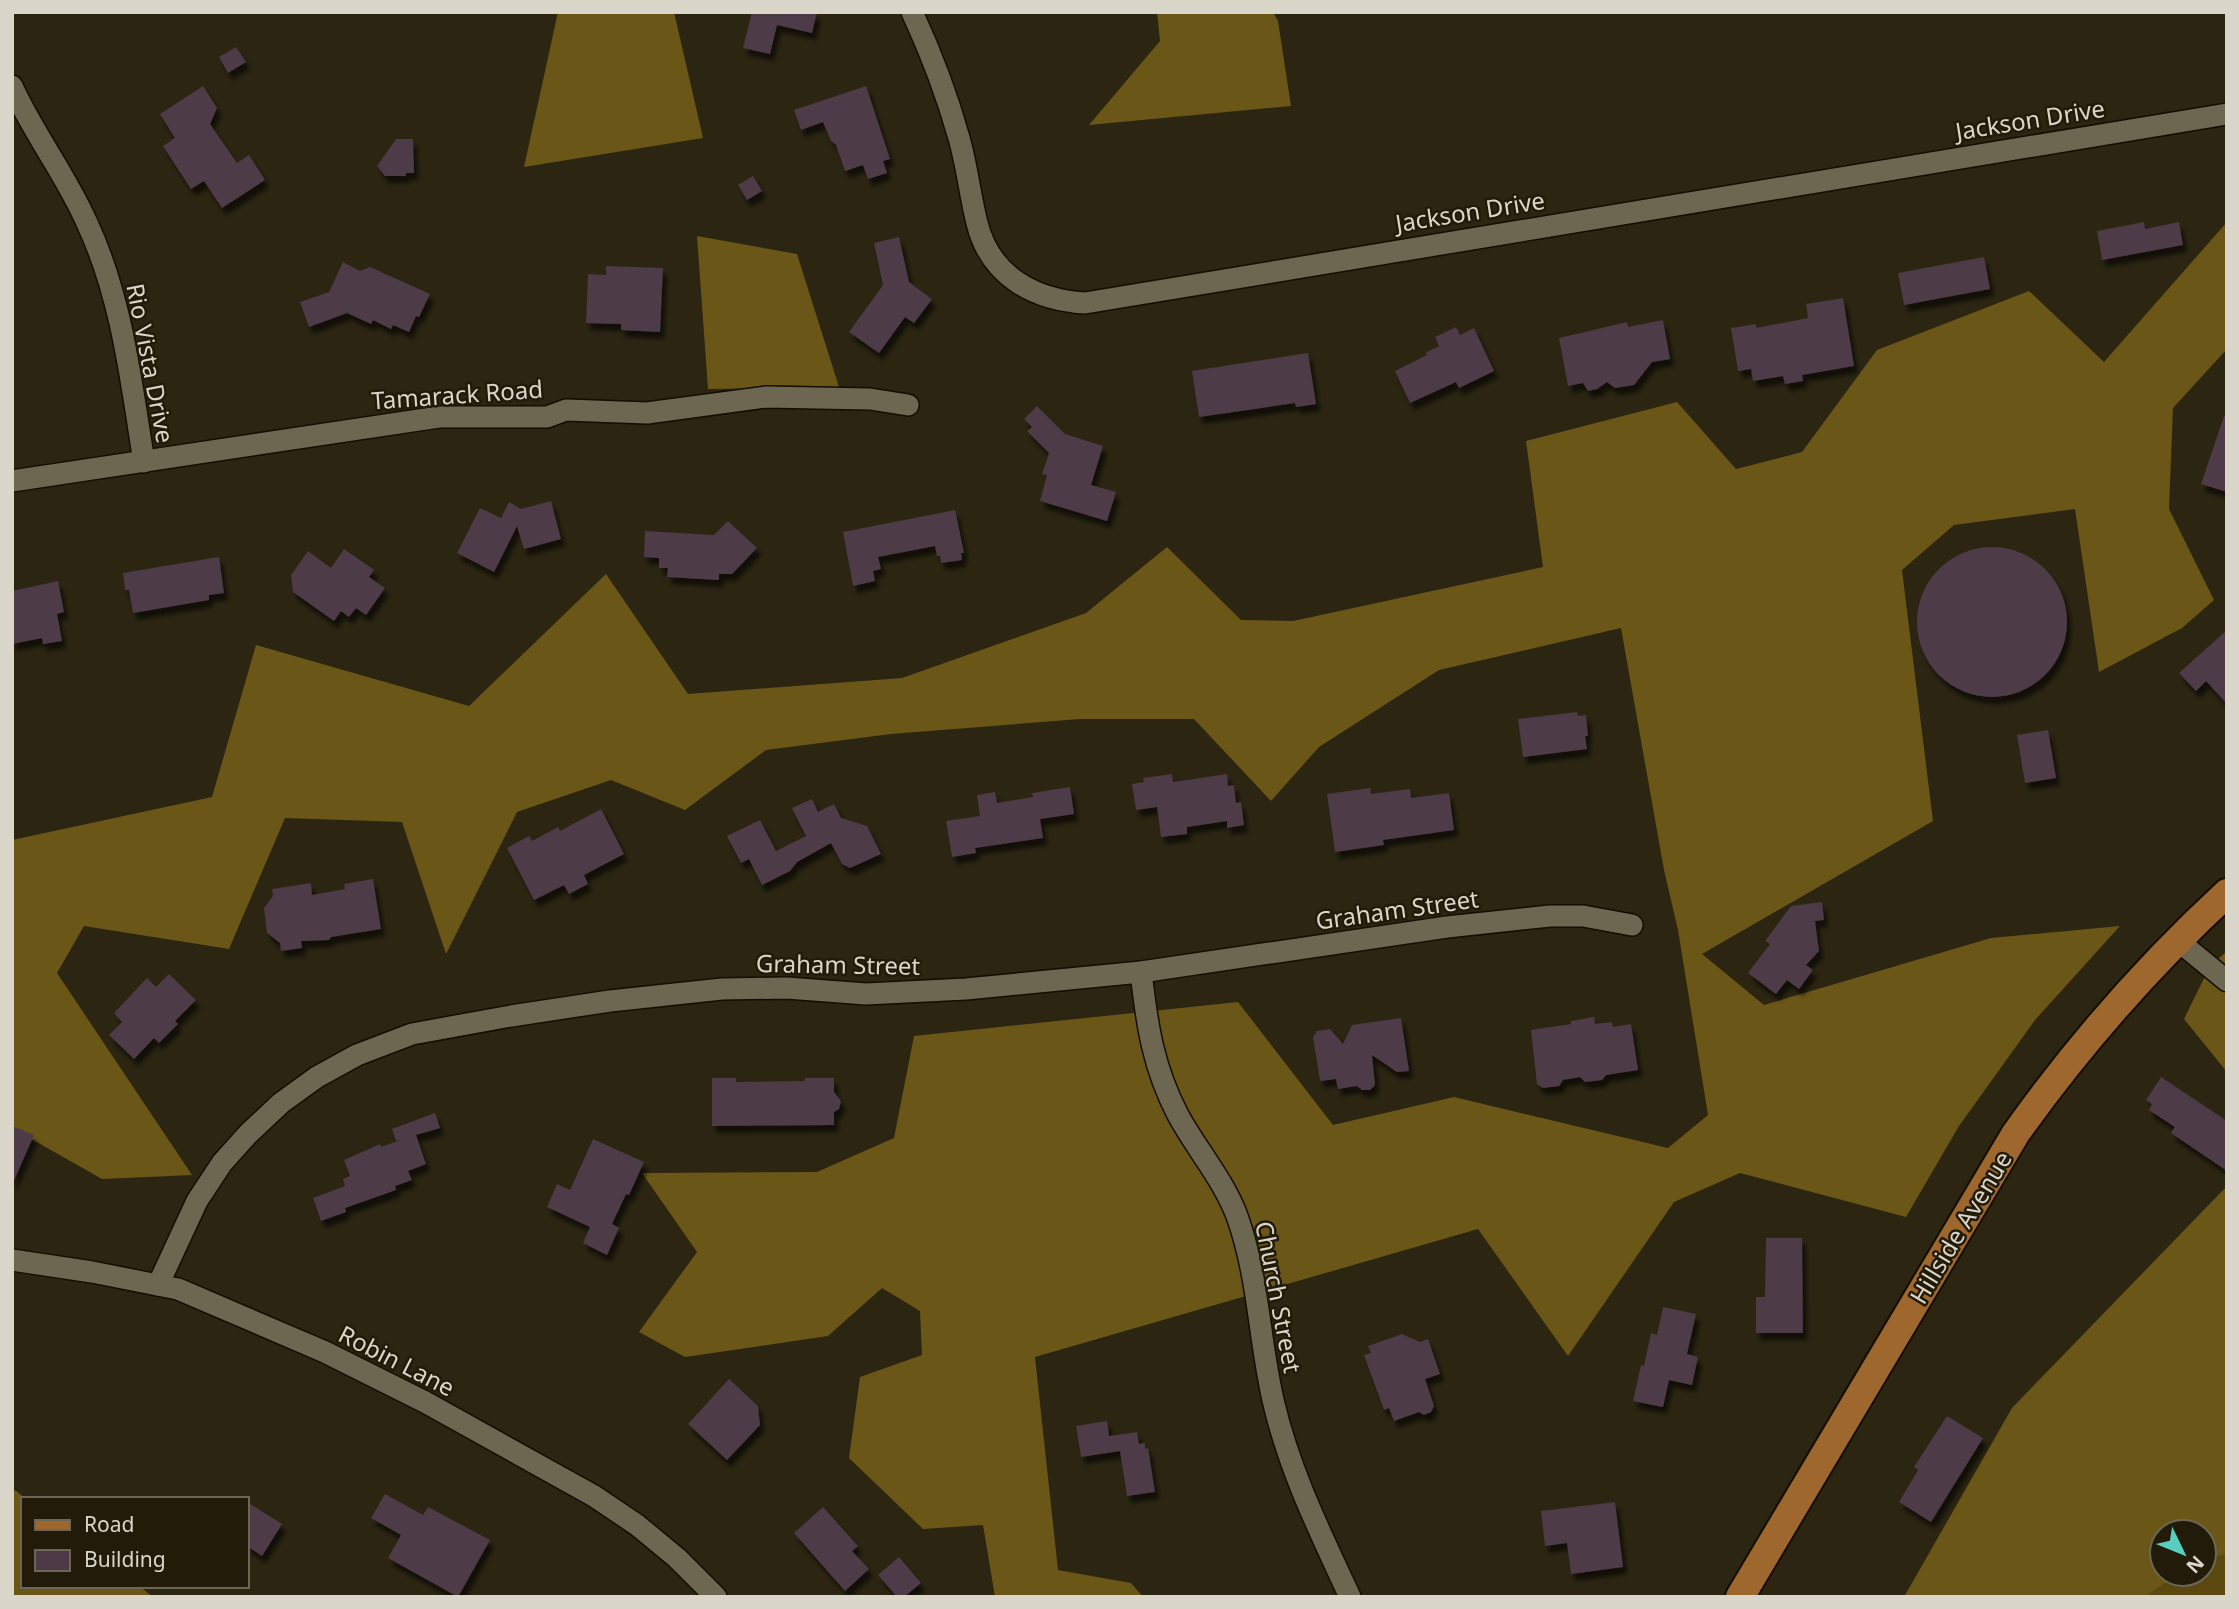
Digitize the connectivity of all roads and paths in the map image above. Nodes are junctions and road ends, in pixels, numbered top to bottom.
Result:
1 (912, 12) edge
2 (12, 86) edge
3 (2227, 114) edge
4 (908, 405) dead end
5 (144, 463) junction
6 (12, 481) edge
7 (2227, 892) edge
8 (1632, 925) dead end
9 (2176, 939) junction
10 (1141, 972) junction
11 (2227, 981) edge
12 (12, 1260) edge
13 (158, 1285) junction
14 (716, 1597) edge
15 (1350, 1597) edge
16 (1740, 1597) edge

1 - 3 street, Jackson Drive
2 - 5 street, Rio Vista Drive
4 - 5 street, Tamarack Road
5 - 6 street, Tamarack Road
7 - 9 main road, Hillside Avenue
8 - 10 street, Graham Street
9 - 11 street
9 - 16 main road, Hillside Avenue
10 - 13 street, Graham Street
10 - 15 street, Church Street
12 - 13 street, Robin Lane
13 - 14 street, Robin Lane

